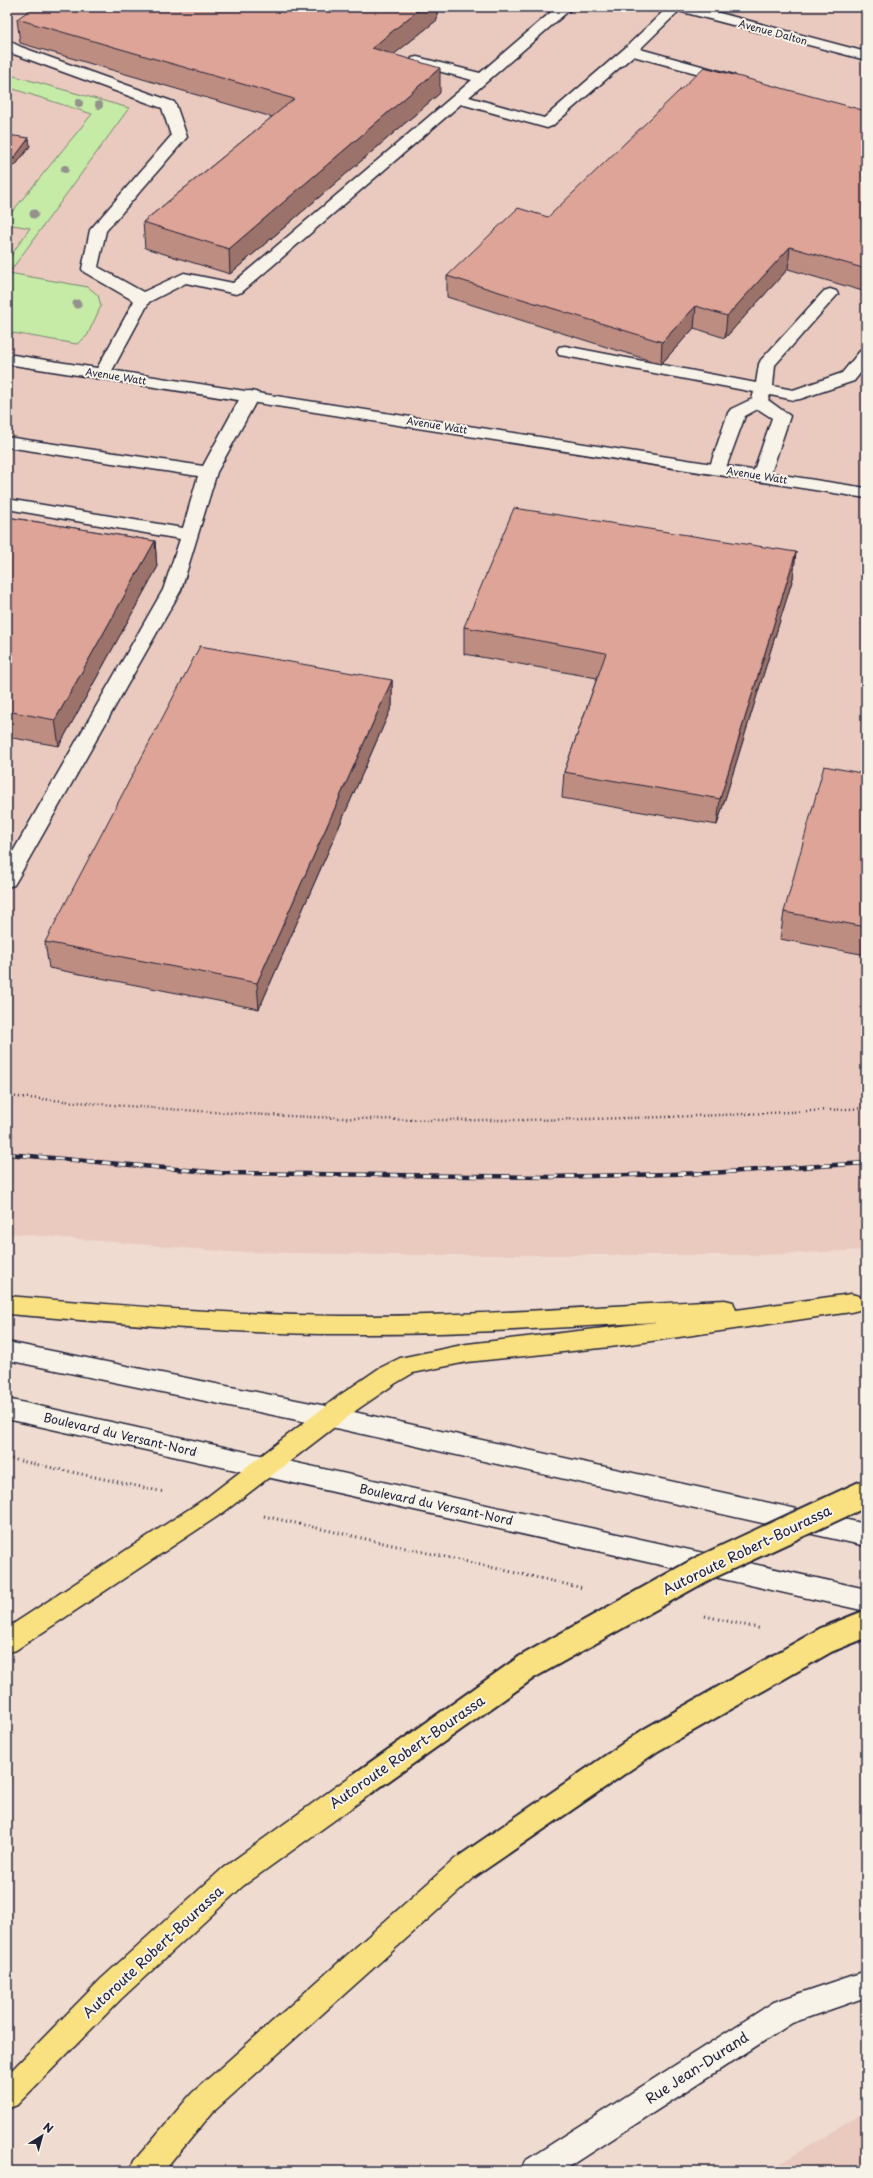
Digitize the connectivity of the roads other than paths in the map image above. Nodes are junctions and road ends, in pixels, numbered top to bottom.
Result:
1 (566, 7) edge
2 (676, 7) edge
3 (680, 7) edge
4 (7, 44) edge
5 (630, 52) junction
6 (866, 56) edge
7 (417, 61) edge
8 (482, 78) junction
9 (744, 82) edge
10 (459, 99) junction
11 (830, 294) dead end
12 (143, 299) junction
13 (565, 351) dead end
14 (866, 355) edge
15 (7, 359) edge
16 (102, 374) junction
17 (250, 396) junction
18 (761, 396) junction
19 (7, 442) edge
20 (718, 469) junction
21 (208, 472) junction
22 (761, 476) junction
23 (866, 492) edge
24 (7, 504) edge
25 (190, 535) junction
26 (7, 880) edge
27 (859, 1302) edge
28 (7, 1305) edge
29 (7, 1351) edge
30 (7, 1409) edge
31 (331, 1417) junction
32 (266, 1468) junction
33 (866, 1493) edge
34 (866, 1536) edge
35 (866, 1600) edge
36 (866, 1624) edge
37 (7, 1642) edge
38 (866, 1984) edge
39 (7, 2095) edge
40 (145, 2171) edge
41 (536, 2171) edge

1 - 8 street
2 - 5 street
3 - 6 street, Avenue Dalton
4 - 12 street
5 - 9 street
5 - 10 street
7 - 8 street
8 - 10 street
10 - 12 street
11 - 18 street
12 - 16 street
13 - 18 street
14 - 18 street
15 - 16 street, Avenue Watt
16 - 17 street, Avenue Watt
17 - 20 street, Avenue Watt
17 - 21 street
18 - 20 street
18 - 22 street
19 - 21 street
20 - 22 street, Avenue Watt
21 - 25 street
22 - 23 street, Avenue Watt
24 - 25 street
25 - 26 street
27 - 28 highway
27 - 31 highway
29 - 31 street
30 - 32 street, Boulevard du Versant-Nord
31 - 32 highway
31 - 34 street
32 - 35 street, Boulevard du Versant-Nord
32 - 37 highway
33 - 39 highway, Autoroute Robert-Bourassa, bridge
36 - 40 highway, bridge
38 - 41 street, Rue Jean-Durand

